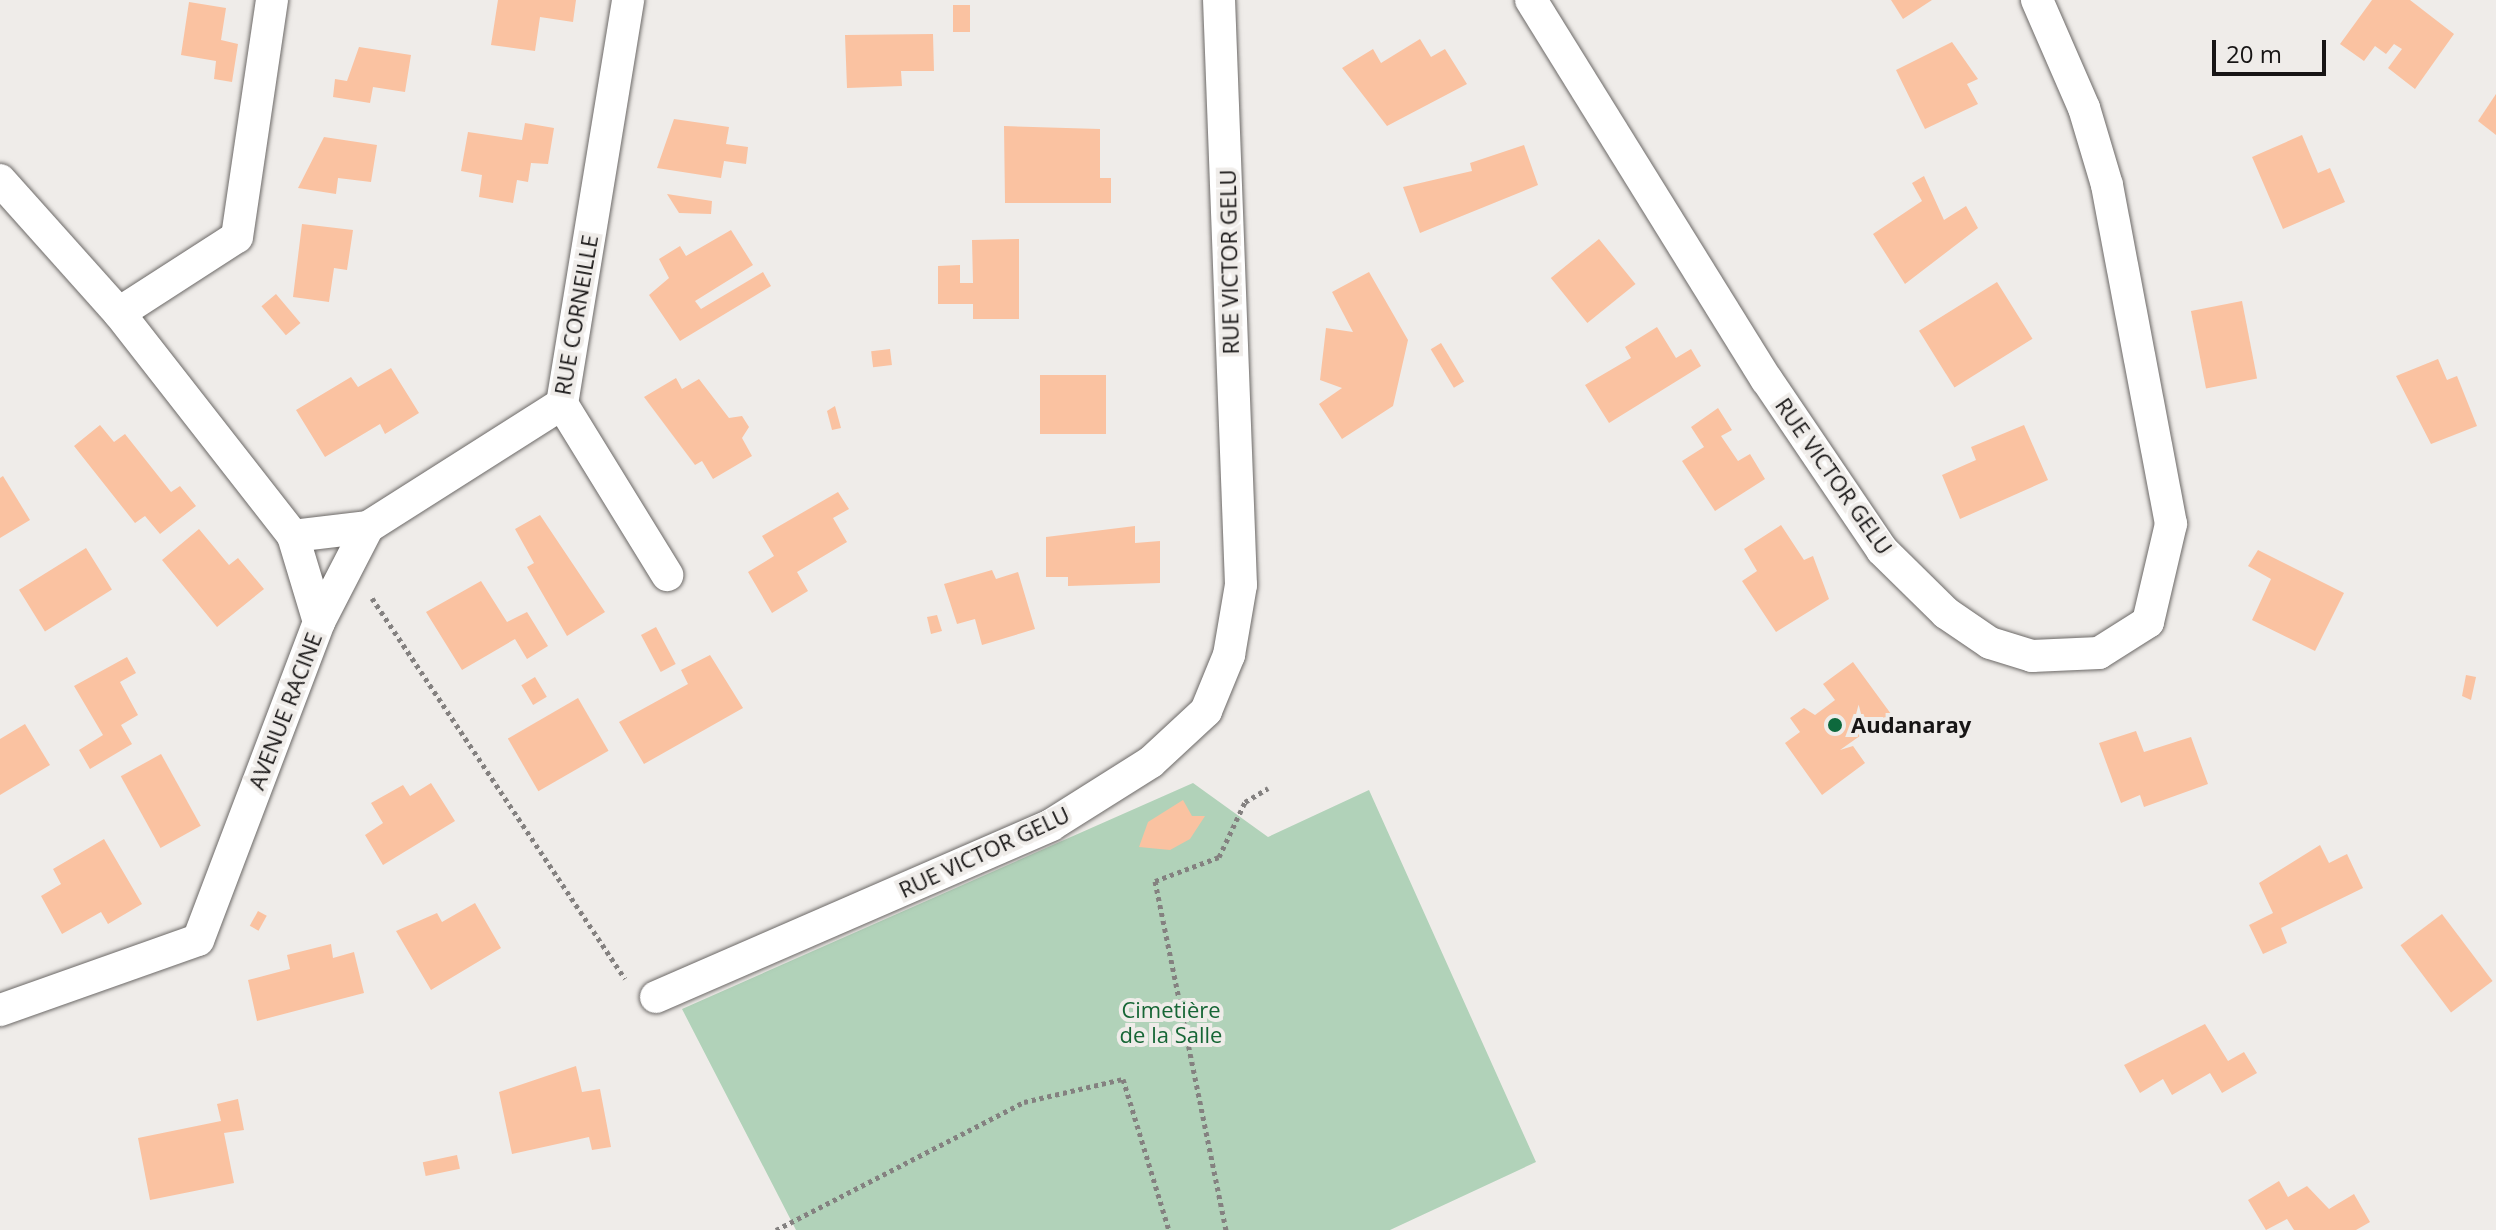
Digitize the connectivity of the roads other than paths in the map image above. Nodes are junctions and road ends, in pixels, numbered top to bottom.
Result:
1 (272, 0) edge
2 (628, 0) edge
3 (1219, 0) edge
4 (1531, 0) edge
5 (2037, 0) edge
6 (0, 180) edge
7 (119, 313) junction
8 (562, 404) junction
9 (368, 527) junction
10 (293, 536) junction
11 (667, 575) dead end
12 (319, 622) junction
13 (656, 997) road end
14 (0, 1010) edge

1 - 7 street
2 - 8 street, RUE CORNEILLE
3 - 13 street, RUE VICTOR GELU
4 - 5 street, RUE VICTOR GELU
6 - 7 street, AVENUE RACINE
7 - 10 street, AVENUE RACINE
8 - 9 street, RUE CORNEILLE
8 - 11 street
9 - 10 street, RUE CORNEILLE
9 - 12 street
10 - 12 street, AVENUE RACINE
12 - 14 street, AVENUE RACINE

